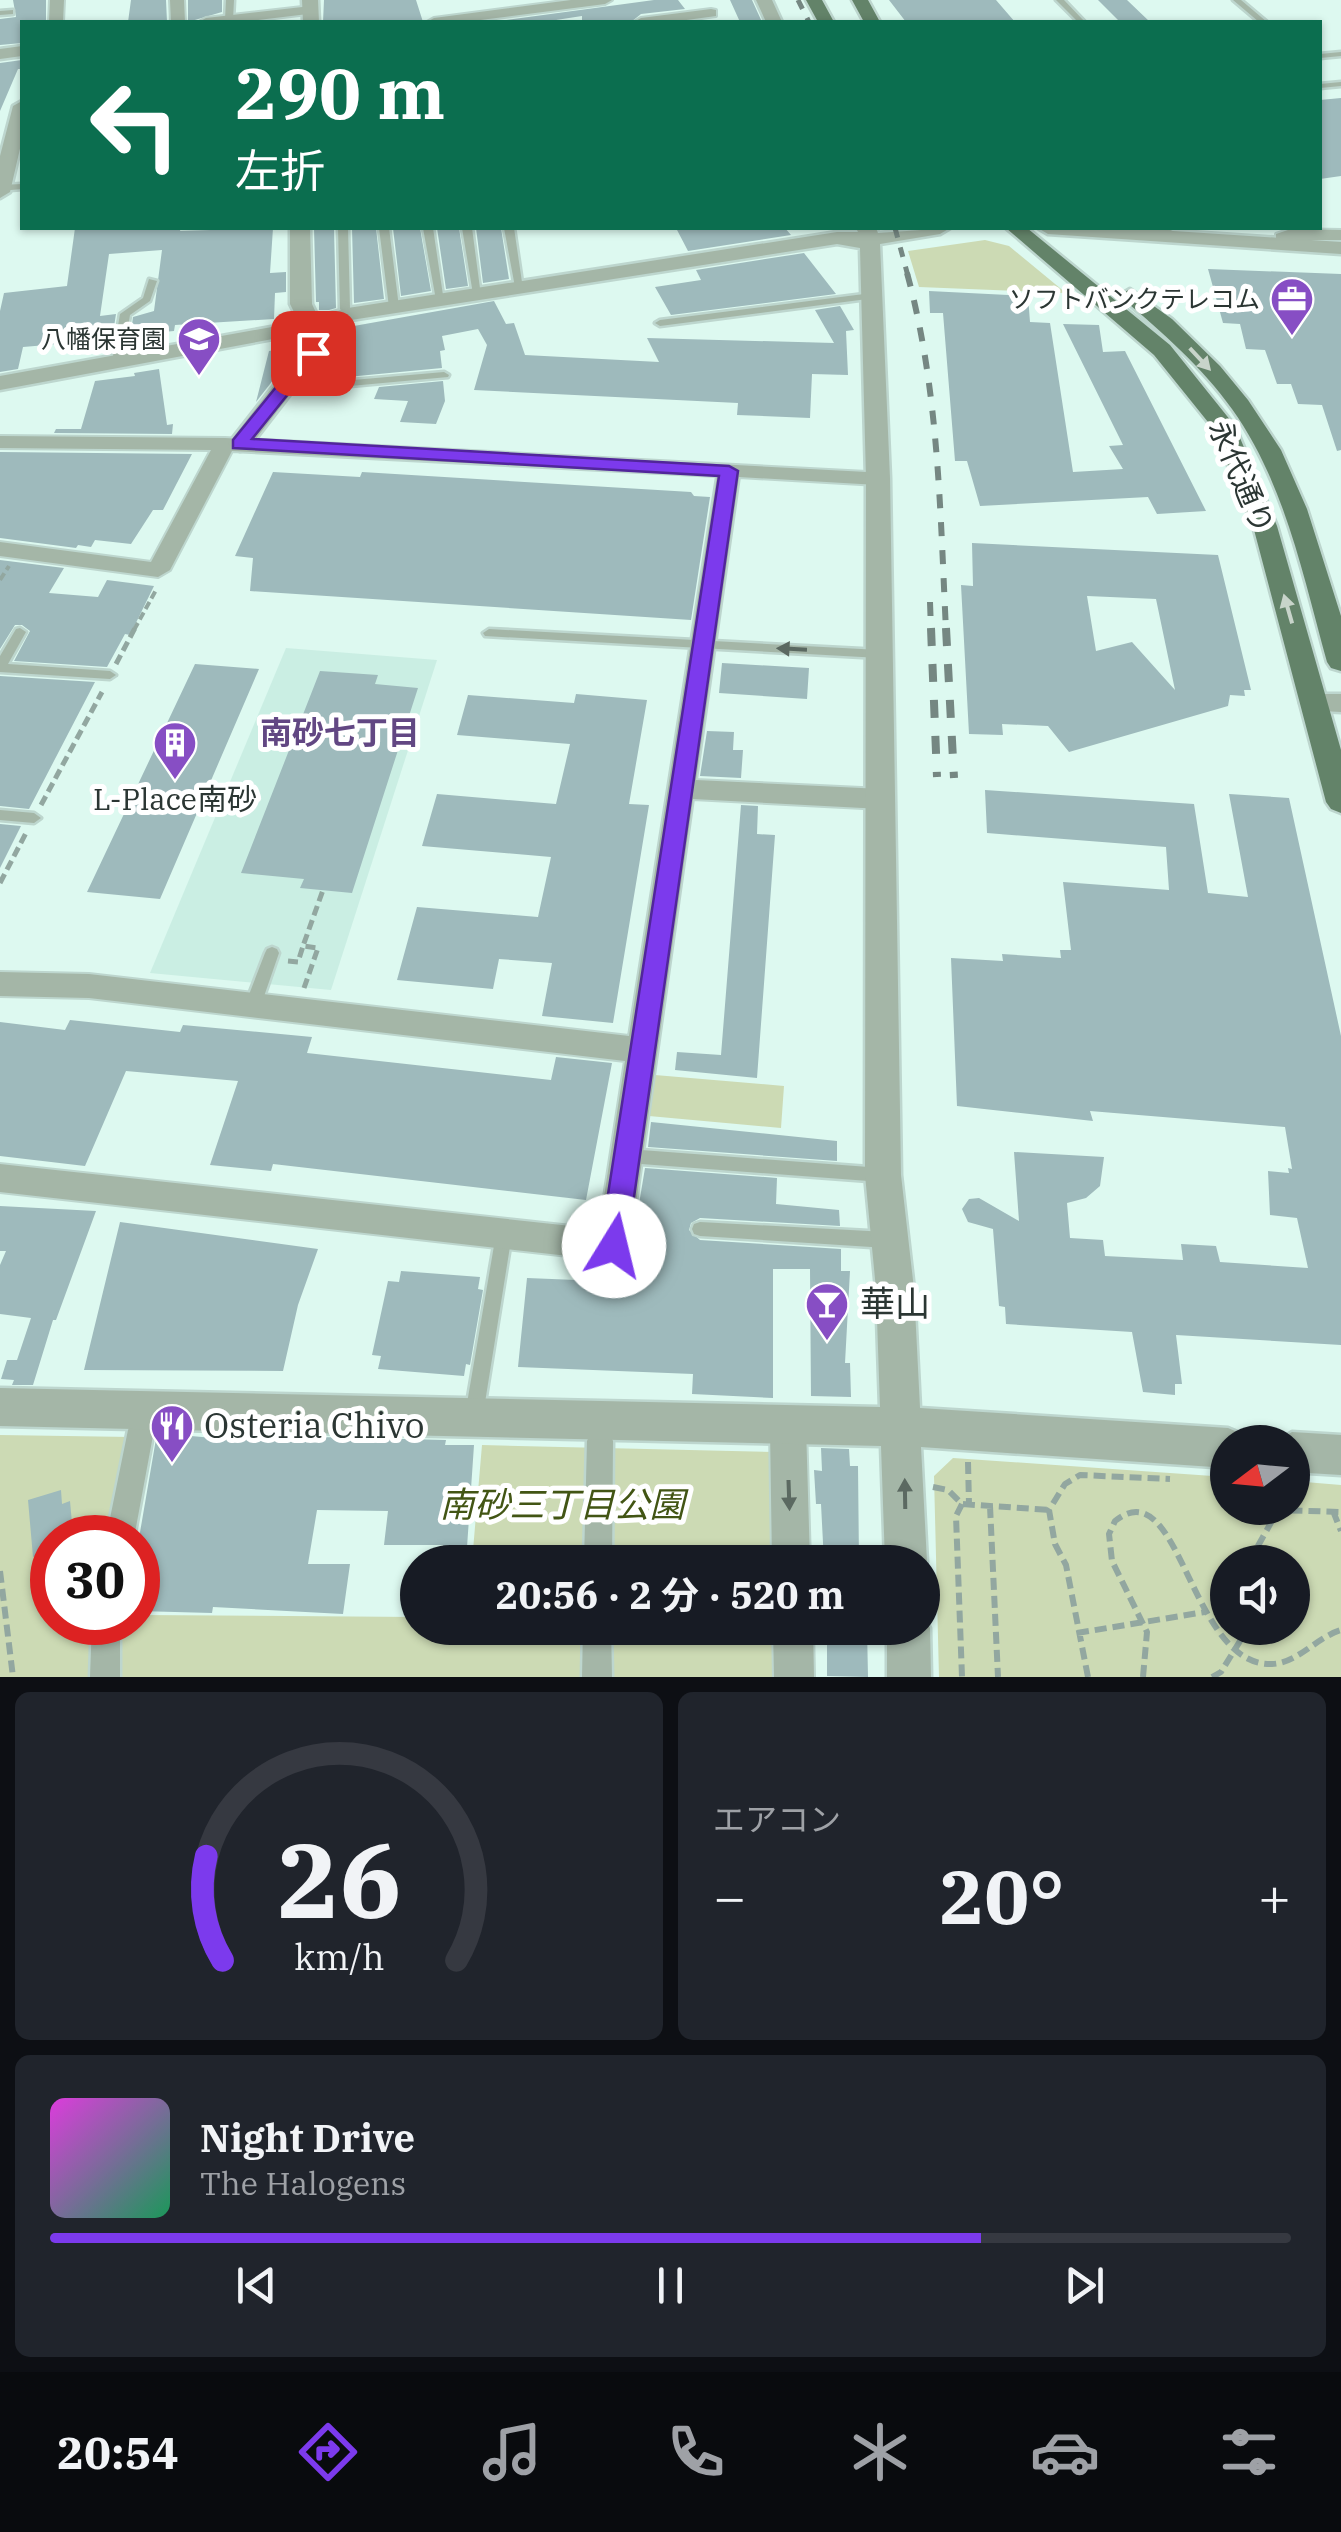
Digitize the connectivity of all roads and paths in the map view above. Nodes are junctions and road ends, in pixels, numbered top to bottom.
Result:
1 (230, 0) edge
2 (606, 0) edge
3 (814, 0) edge
4 (830, 0) edge
5 (847, 0) edge
6 (1060, 0) edge
7 (1237, 0) edge
8 (553, 3) edge
9 (311, 11) edge
10 (10, 12) dead end
11 (710, 12) edge
12 (0, 13) edge
13 (502, 18) edge
14 (850, 18) edge
15 (229, 20) joint
16 (468, 20) edge
17 (655, 20) edge
18 (1080, 20) edge
19 (1261, 20) edge
20 (20, 111) edge
21 (5, 151) edge
22 (0, 190) edge
23 (300, 230) edge
24 (343, 230) edge
25 (384, 230) edge
26 (428, 230) edge
27 (467, 230) edge
28 (509, 230) edge
29 (911, 230) edge
30 (1018, 230) edge
31 (1049, 230) edge
32 (1092, 230) edge
33 (868, 233) edge
34 (1341, 235) edge
35 (1282, 244) junction
36 (1341, 248) edge
37 (152, 281) dead end
38 (520, 288) junction
39 (478, 294) junction
40 (872, 296) junction
41 (441, 300) junction
42 (394, 307) junction
43 (348, 314) junction
44 (660, 323) dead end
45 (311, 326) junction
46 (118, 362) junction
47 (444, 375) dead end
48 (0, 383) edge
49 (285, 389) junction
50 (0, 442) edge
51 (232, 444) junction
52 (729, 471) junction
53 (878, 478) junction
54 (0, 549) edge
55 (158, 570) junction
56 (20, 632) dead end
57 (489, 633) dead end
58 (704, 644) junction
59 (880, 654) junction
60 (1341, 662) edge
61 (0, 667) edge
62 (110, 675) junction
63 (1328, 703) edge
64 (683, 789) junction
65 (882, 799) junction
66 (1341, 802) edge
67 (0, 815) edge
68 (34, 818) junction
69 (0, 883) edge
70 (323, 890) dead end
71 (272, 953) dead end
72 (0, 984) edge
73 (253, 1005) junction
74 (296, 1010) junction
75 (642, 1050) junction
76 (628, 1156) junction
77 (883, 1175) junction
78 (0, 1178) edge
79 (700, 1229) dead end
80 (504, 1234) junction
81 (887, 1240) junction
82 (0, 1407) edge
83 (474, 1416) junction
84 (903, 1426) junction
85 (788, 1427) junction
86 (141, 1430) dead end
87 (600, 1441) dead end
88 (1210, 1447) edge
89 (1310, 1453) edge
90 (968, 1454) dead end
91 (1341, 1456) edge
92 (1172, 1479) dead end
93 (926, 1486) dead end
94 (966, 1504) junction
95 (990, 1506) junction
96 (1049, 1510) junction
97 (1310, 1510) edge
98 (1337, 1511) edge
99 (124, 1515) edge
100 (1341, 1531) edge
101 (598, 1545) edge
102 (791, 1545) edge
103 (906, 1545) edge
104 (0, 1571) edge
105 (1205, 1612) junction
106 (1144, 1622) junction
107 (1341, 1630) edge
108 (1077, 1633) junction
109 (106, 1645) edge
110 (597, 1645) edge
111 (793, 1645) edge
112 (908, 1645) edge
113 (1239, 1645) edge
114 (1223, 1674) edge
115 (14, 1677) edge
116 (105, 1677) edge
117 (596, 1677) edge
118 (794, 1677) edge
119 (909, 1677) edge
120 (962, 1677) edge
121 (998, 1677) edge
122 (1088, 1677) edge
123 (1142, 1677) edge
124 (1212, 1677) edge

1 - 15 lane
2 - 8 street
3 - 14 main road
4 - 14 main road
5 - 14 main road
6 - 18 lane
7 - 19 lane
8 - 13 street
9 - 15 street
10 - 12 lane
11 - 17 street
13 - 16 street
20 - 21 street
21 - 22 street
23 - 45 street
24 - 43 lane
25 - 42 lane
26 - 41 lane
27 - 39 lane
28 - 38 lane
29 - 33 street
63 -> 30 main road, 永代通り
31 -> 60 main road, 永代通り
32 - 35 street
33 - 38 street
33 - 40 street
33 - 45 street
34 - 35 street
35 - 36 street
37 - 46 lane
38 - 39 street
39 - 41 street
40 - 44 lane
40 - 53 street
41 - 42 street
42 - 43 street
43 - 45 street
45 - 46 street
45 - 49 street
46 - 48 street
47 - 49 lane
49 - 51 street
50 - 51 street
51 - 52 street
51 - 55 street
52 - 53 street
52 - 58 street
53 - 59 street
54 - 55 street
55 - 62 path
56 - 61 lane
57 - 58 lane
59 -> 58 lane
58 - 64 street
59 - 65 street
61 - 62 lane
62 - 68 path
63 - 66 main road, 永代通り
64 - 65 street
64 - 75 street
65 - 77 street
67 - 68 lane
68 - 69 path
70 - 74 path
71 - 73 lane
72 - 73 street
73 - 74 street
74 - 75 street
75 - 76 street
76 - 77 lane
76 - 80 street
77 - 81 street
78 - 80 street
79 - 81 lane
80 - 83 lane
81 - 84 street
82 - 83 street
83 - 85 street
84 - 85 street
84 - 88 street
103 -> 84 street
85 -> 102 street
86 - 99 street
87 - 101 street
89 - 91 street
90 - 94 path
92 - 96 path
93 - 94 path
94 - 95 path
94 - 120 path
95 - 96 path
95 - 121 path
96 - 108 path
97 - 98 path
98 - 100 path
104 - 115 path
105 - 106 path
105 - 106 path, bridge
105 - 107 path, bridge
106 - 108 path
106 - 123 path, bridge
108 - 122 path
109 - 116 street
110 - 117 street
111 - 118 street
112 - 119 street
113 - 114 path
114 - 124 path

